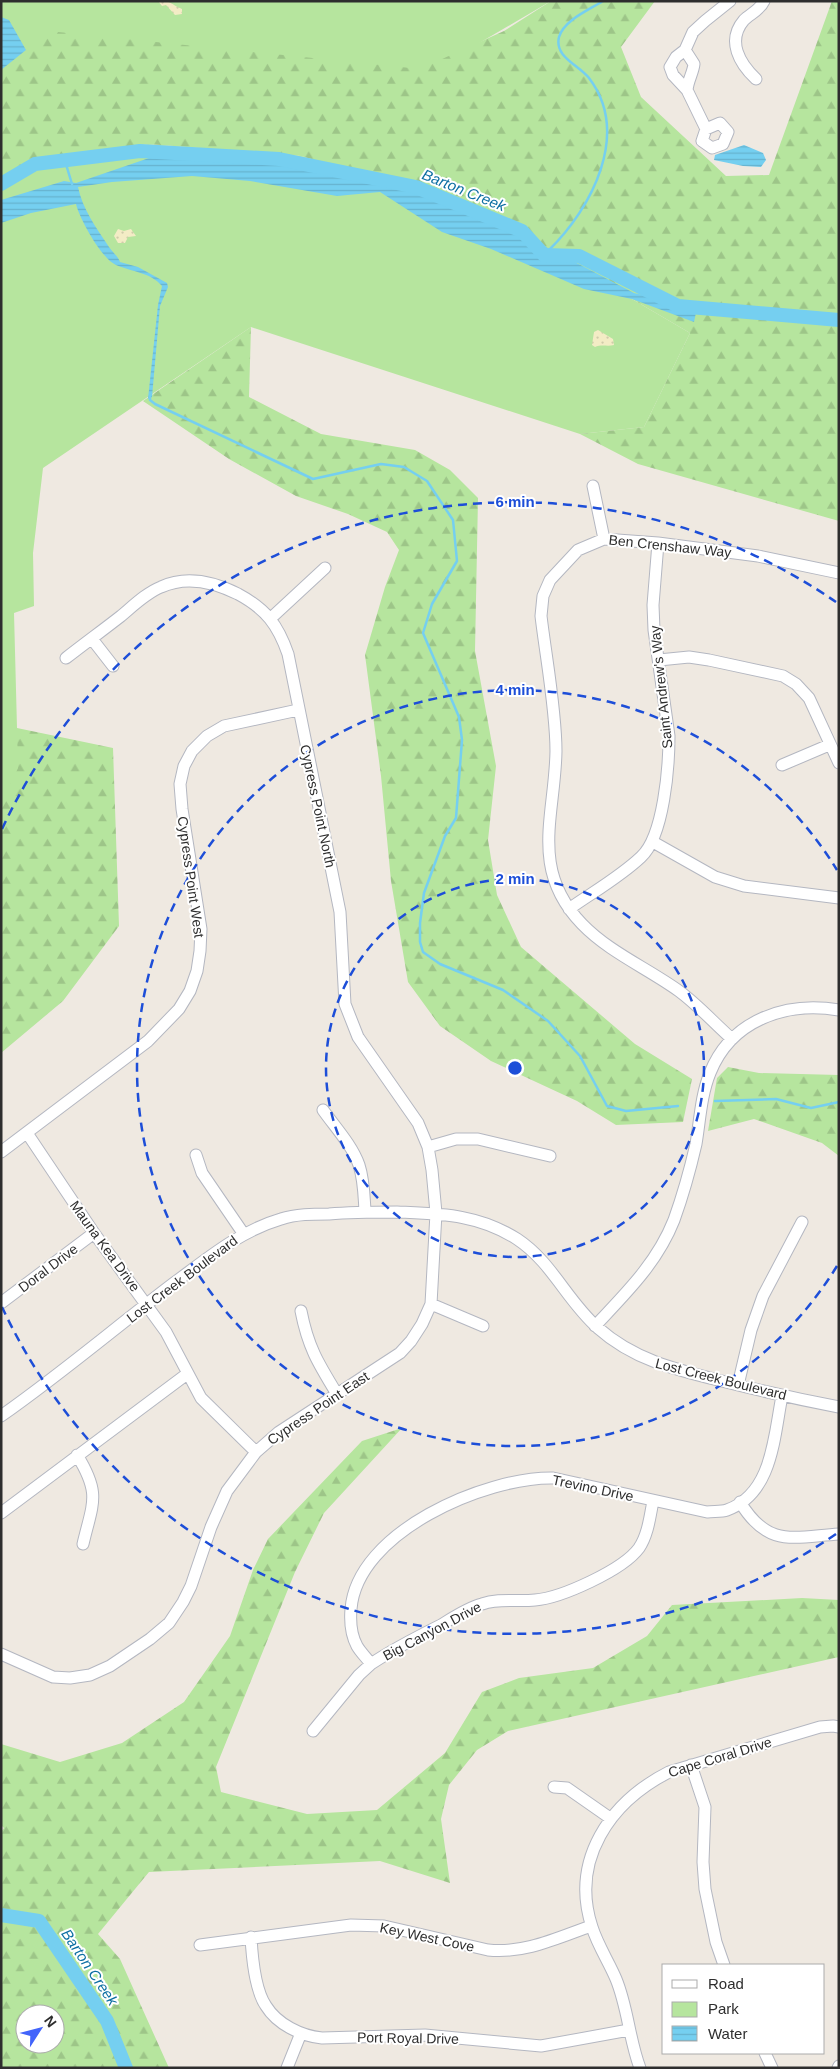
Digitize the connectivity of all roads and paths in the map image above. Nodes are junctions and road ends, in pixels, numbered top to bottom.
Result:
1 (730, 1) edge
2 (764, 1) edge
3 (685, 50) junction
4 (756, 79) dead end
5 (688, 90) junction
6 (706, 129) dead end
7 (594, 486) dead end
8 (604, 539) junction
9 (658, 543) junction
10 (325, 568) dead end
11 (839, 573) edge
12 (271, 618) junction
13 (92, 638) junction
14 (66, 658) dead end
15 (659, 660) junction
16 (113, 666) dead end
17 (298, 710) junction
18 (829, 745) junction
19 (839, 764) edge
20 (782, 765) dead end
21 (653, 842) junction
22 (839, 898) edge
23 (569, 909) junction
24 (839, 1010) edge
25 (732, 1039) junction
26 (323, 1110) dead end
27 (28, 1132) junction
28 (428, 1147) junction
29 (1, 1152) edge
30 (196, 1155) dead end
31 (550, 1156) dead end
32 (365, 1211) junction
33 (436, 1214) junction
34 (802, 1222) dead end
35 (94, 1233) junction
36 (243, 1233) junction
37 (1, 1303) edge
38 (147, 1304) junction
39 (431, 1304) junction
40 (301, 1311) dead end
41 (483, 1326) dead end
42 (595, 1326) junction
43 (187, 1374) junction
44 (738, 1385) junction
45 (337, 1394) junction
46 (782, 1396) junction
47 (839, 1407) edge
48 (1, 1416) edge
49 (256, 1452) junction
50 (77, 1455) junction
51 (653, 1501) junction
52 (740, 1502) junction
53 (1, 1512) edge
54 (839, 1534) edge
55 (83, 1544) dead end
56 (1, 1654) edge
57 (371, 1664) junction
58 (839, 1727) edge
59 (312, 1731) dead end
60 (691, 1764) junction
61 (554, 1787) dead end
62 (610, 1818) junction
63 (591, 1926) junction
64 (251, 1937) junction
65 (200, 1945) dead end
66 (724, 1964) edge
67 (629, 2030) junction
68 (300, 2033) junction
69 (765, 2054) edge
70 (287, 2068) edge
71 (640, 2068) edge
72 (772, 2068) edge

1 - 3 street
2 - 4 street
3 - 5 street
3 - 5 street
5 - 6 street
7 - 8 street
8 - 9 street, Ben Crenshaw Way
8 - 23 street, Ben Crenshaw Way
9 - 11 street, Ben Crenshaw Way
9 - 15 street, Saint Andrew's Way
10 - 12 street
12 - 13 street, Cypress Point North
12 - 17 street, Cypress Point North
13 - 14 street, Cypress Point North
13 - 16 street
15 - 18 street
15 - 21 street, Saint Andrew's Way
17 - 27 street, Cypress Point West
17 - 28 street, Cypress Point North
18 - 19 street
18 - 20 street
21 - 22 street
21 - 23 street, Saint Andrew's Way
23 - 25 street, Ben Crenshaw Way
24 - 25 street
25 - 42 street
26 - 32 street
27 - 29 street, Cypress Point West
27 - 35 street, Mauna Kea Drive
28 - 31 street
28 - 33 street, Cypress Point North
30 - 36 street
32 - 33 street, Lost Creek Boulevard
32 - 36 street, Lost Creek Boulevard
33 - 39 street, Cypress Point East
33 - 42 street, Lost Creek Boulevard
34 - 44 street
35 - 37 street, Doral Drive
35 - 38 street, Mauna Kea Drive
36 - 38 street, Lost Creek Boulevard
38 - 43 street, Mauna Kea Drive
38 - 48 street, Lost Creek Boulevard
39 - 41 street
39 - 45 street, Cypress Point East
40 - 45 street
42 - 44 street, Lost Creek Boulevard
43 - 49 street, Mauna Kea Drive
43 - 50 street
44 - 46 street, Lost Creek Boulevard
45 - 49 street, Cypress Point East
46 - 47 street, Lost Creek Boulevard
46 - 52 street, Trevino Drive
49 - 56 street, Cypress Point East
50 - 53 street
50 - 55 street
51 - 52 street, Trevino Drive
51 - 57 street, Big Canyon Drive
51 - 57 street, Trevino Drive
52 - 54 street
57 - 59 street, Big Canyon Drive
58 - 60 street, Cape Coral Drive
60 - 62 street, Cape Coral Drive
60 - 66 street
61 - 62 street
62 - 63 street, Cape Coral Drive
63 - 64 street, Key West Cove
63 - 67 street, Cape Coral Drive
64 - 65 street, Key West Cove
64 - 68 street, Port Royal Drive
67 - 68 street, Port Royal Drive
67 - 71 street, Cape Coral Drive
68 - 70 street
69 - 72 street

